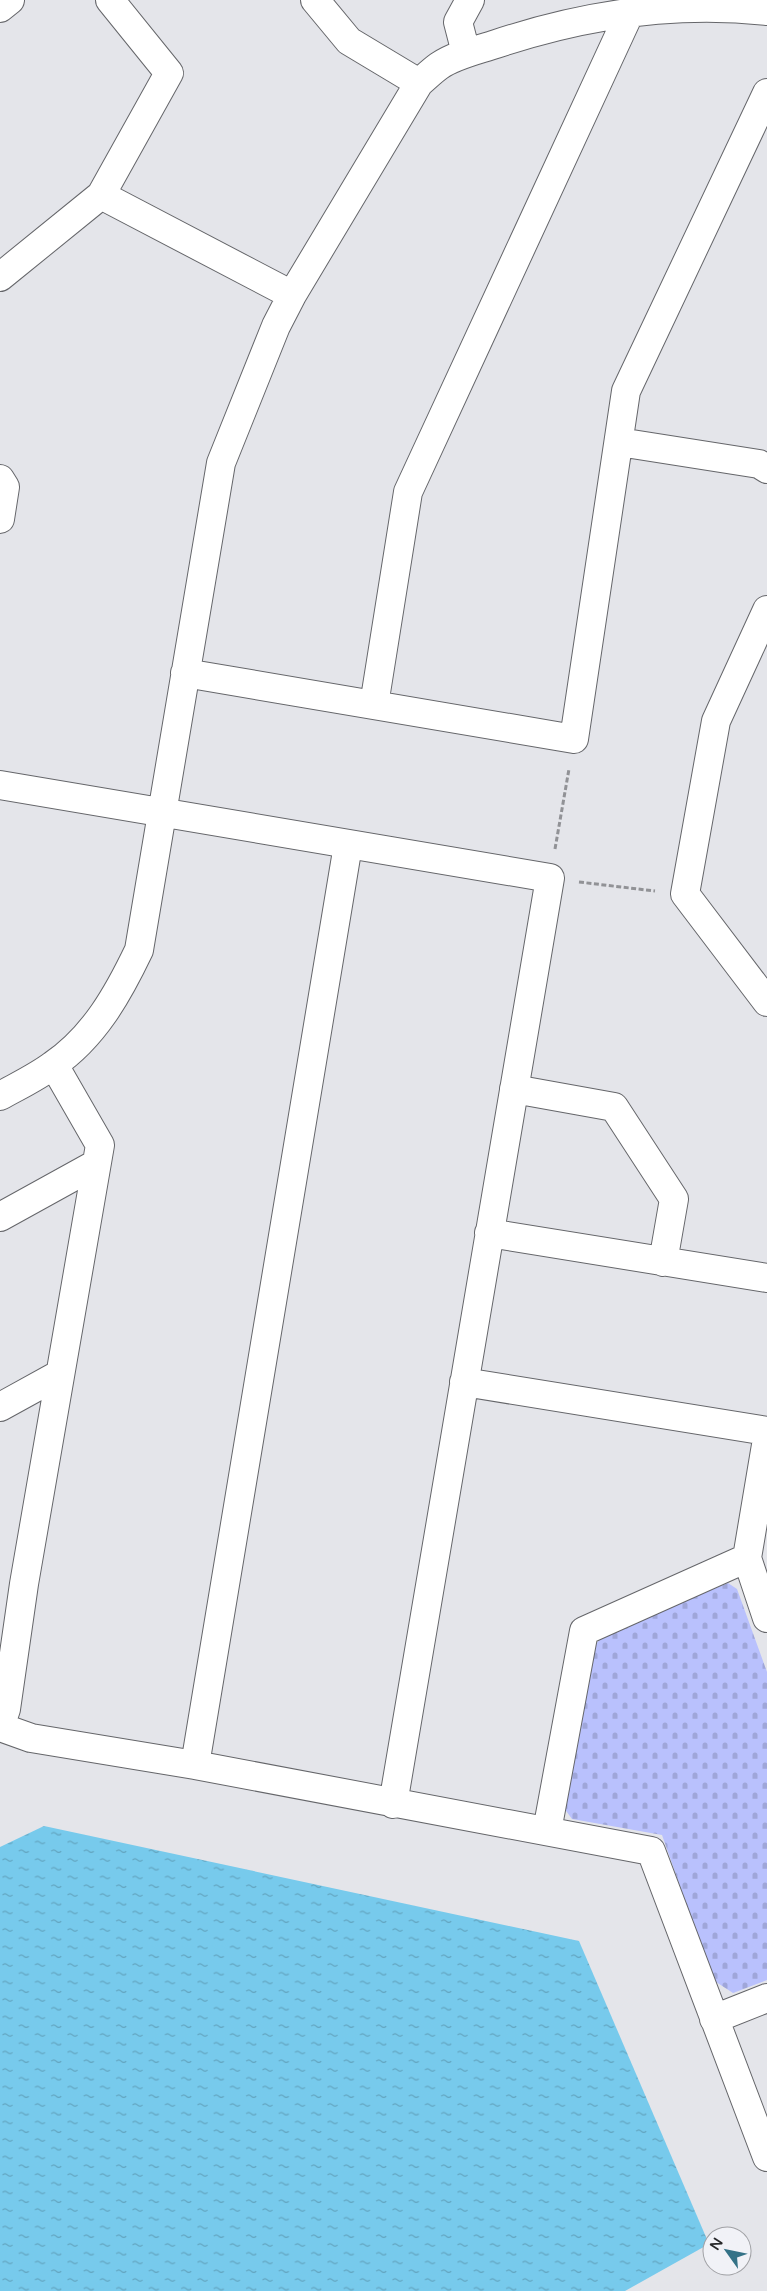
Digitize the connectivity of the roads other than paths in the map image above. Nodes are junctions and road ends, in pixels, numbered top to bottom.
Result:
1 (10, 0) edge
2 (110, 0) edge
3 (315, 0) edge
4 (470, 0) edge
5 (0, 8) edge
6 (767, 11) edge
7 (630, 12) junction
8 (466, 54) junction
9 (419, 83) junction
10 (767, 93) edge
11 (101, 195) junction
12 (0, 278) edge
13 (292, 295) junction
14 (619, 442) junction
15 (767, 469) edge
16 (0, 480) edge
17 (0, 519) edge
18 (767, 610) edge
19 (185, 673) junction
20 (374, 705) junction
21 (0, 785) edge
22 (163, 814) junction
23 (348, 846) junction
24 (767, 1002) edge
25 (54, 1065) junction
26 (514, 1089) junction
27 (0, 1096) edge
28 (96, 1164) junction
29 (0, 1217) edge
30 (489, 1234) junction
31 (662, 1262) junction
32 (767, 1278) edge
33 (60, 1374) junction
34 (464, 1382) junction
35 (0, 1407) edge
36 (767, 1431) edge
37 (767, 1439) edge
38 (747, 1558) junction
39 (24, 1584) junction
40 (0, 1597) edge
41 (767, 1618) edge
42 (0, 1727) edge
43 (194, 1766) junction
44 (393, 1804) junction
45 (547, 1831) junction
46 (767, 1998) edge
47 (714, 2018) junction
48 (767, 2157) edge

1 - 5 street
2 - 11 street
3 - 9 street
4 - 8 street
6 - 7 street
7 - 8 street
7 - 20 street
8 - 9 street
9 - 13 street
10 - 14 street
11 - 12 street
11 - 13 street
13 - 19 street
14 - 15 street
14 - 20 street
16 - 17 street
18 - 24 street
19 - 20 street
19 - 22 street
21 - 22 street
22 - 23 street
22 - 25 street
23 - 26 street
23 - 43 street
25 - 27 street
25 - 28 street
26 - 30 street
26 - 31 street
28 - 29 street
28 - 33 street
30 - 31 street
30 - 34 street
31 - 32 street
33 - 35 street
33 - 39 street
34 - 36 street
34 - 44 street
37 - 38 street
38 - 41 street
38 - 45 street
39 - 40 street
39 - 42 street
42 - 43 street
43 - 44 street
44 - 45 street
45 - 47 street
46 - 47 street
47 - 48 street

